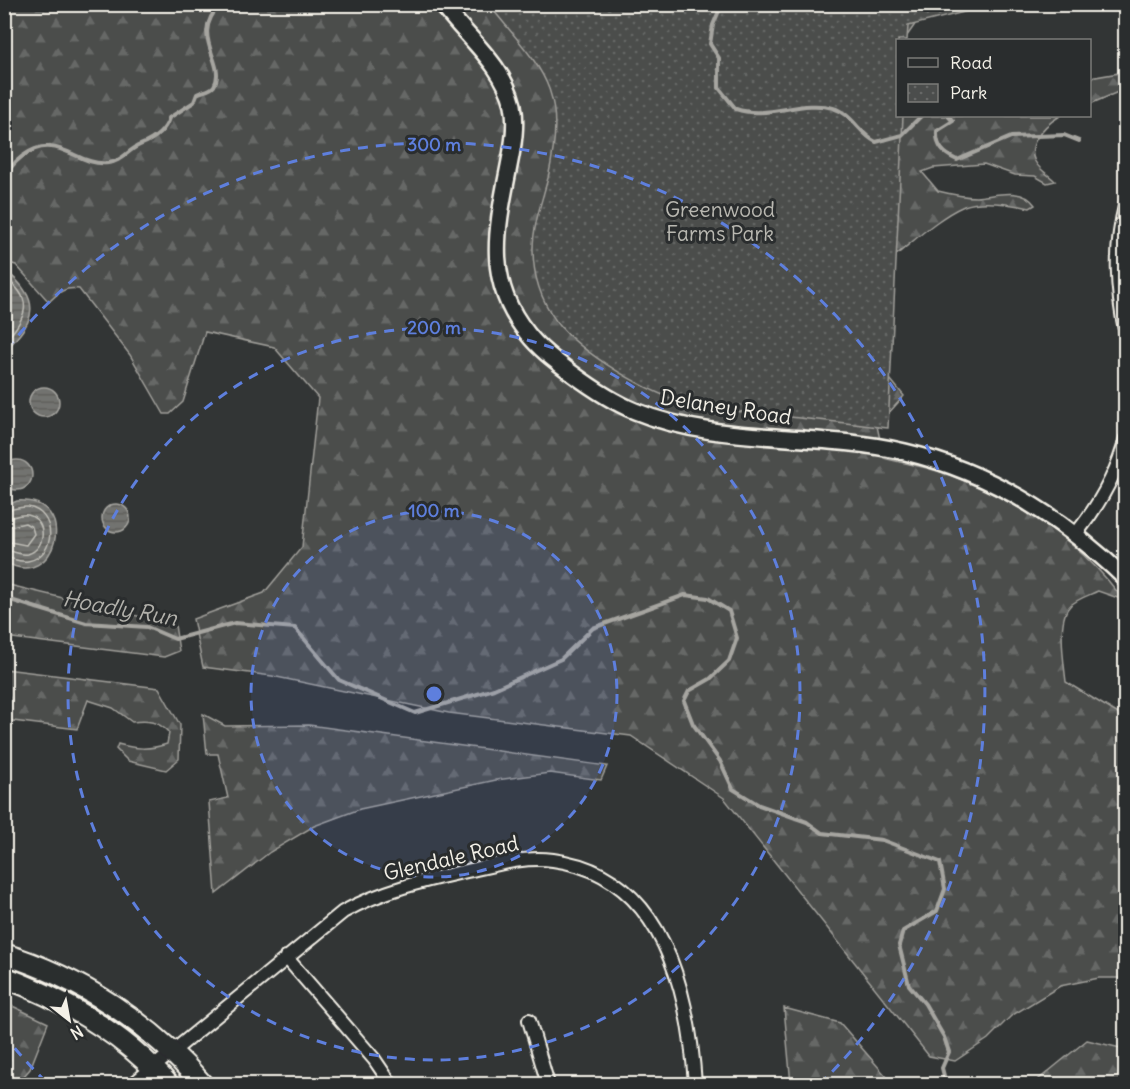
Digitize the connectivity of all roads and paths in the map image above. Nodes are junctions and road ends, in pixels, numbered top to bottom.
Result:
1 (442, 4) edge
2 (1125, 202) edge
3 (1125, 335) edge
4 (1125, 438) edge
5 (1076, 534) junction
6 (1125, 579) edge
7 (4, 954) edge
8 (286, 957) junction
9 (4, 977) edge
10 (529, 1020) dead end
11 (171, 1053) junction
12 (153, 1067) junction
13 (133, 1084) edge
14 (168, 1084) edge
15 (202, 1084) edge
16 (391, 1084) edge
17 (548, 1084) edge
18 (695, 1084) edge

1 - 5 street, Delaney Road
2 - 3 street
4 - 5 street
5 - 6 street, Delaney Road
7 - 11 main road
8 - 11 street, Glendale Road
8 - 16 street
8 - 18 street, Glendale Road
9 - 12 main road
10 - 17 street
11 - 12 street, Glendale Road
11 - 15 main road
12 - 13 street, Glendale Road
12 - 14 main road

